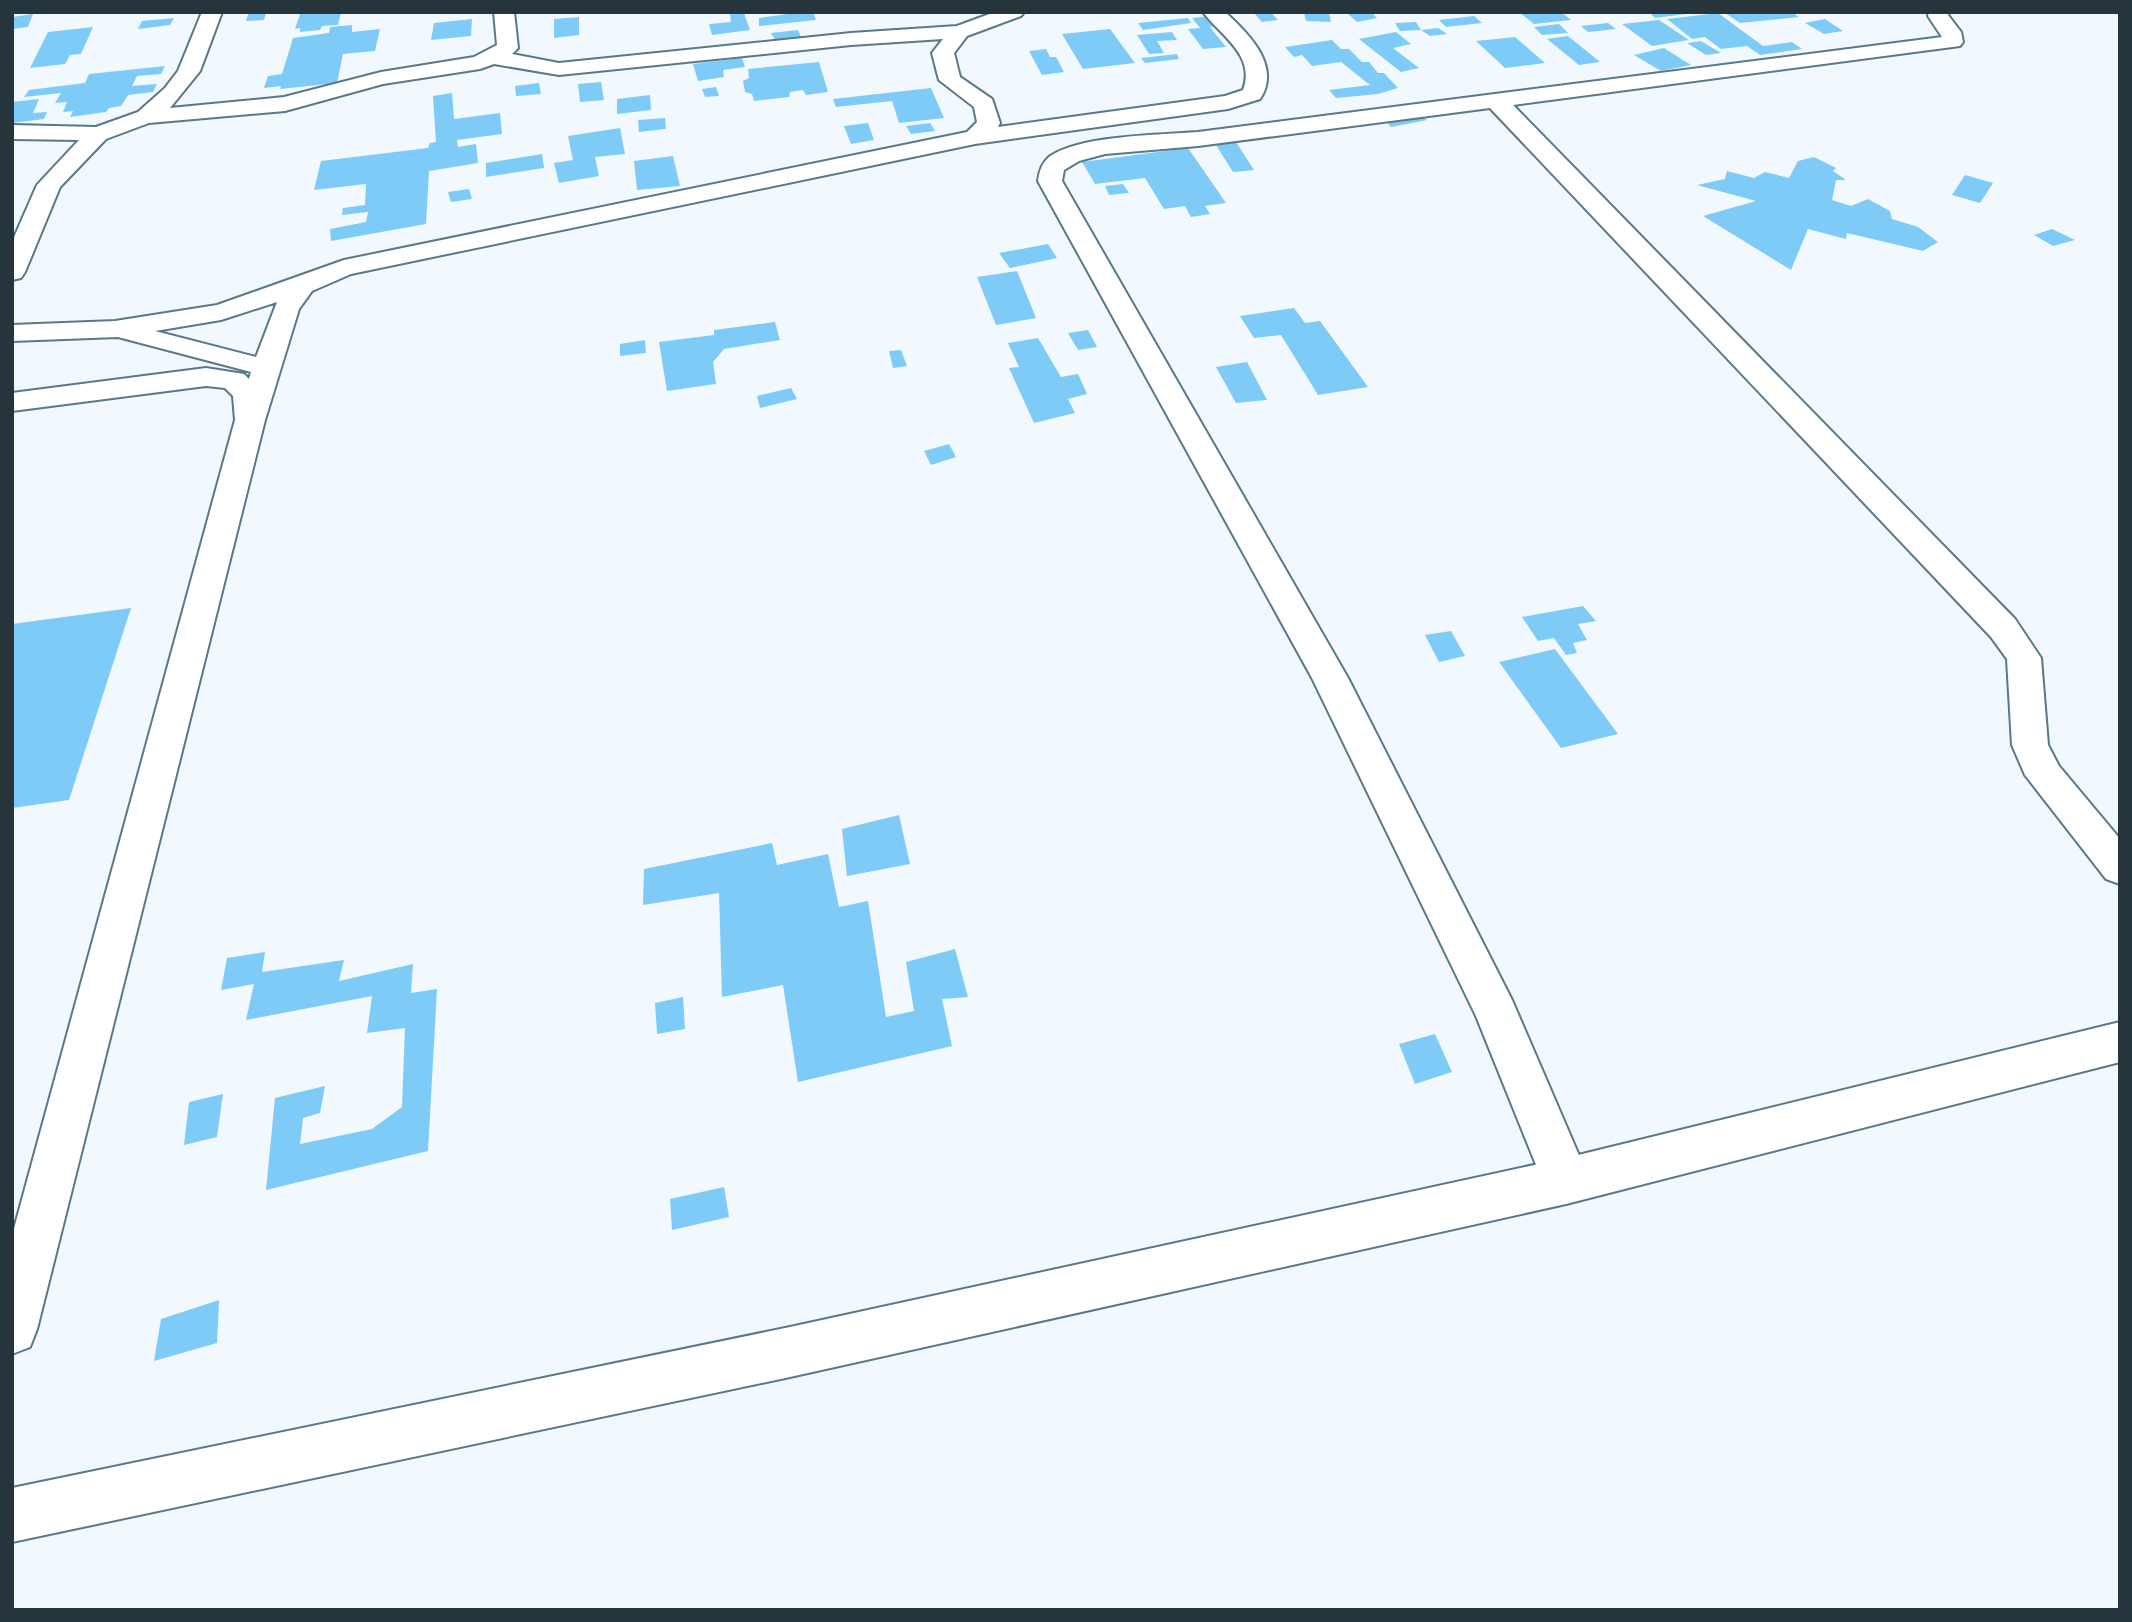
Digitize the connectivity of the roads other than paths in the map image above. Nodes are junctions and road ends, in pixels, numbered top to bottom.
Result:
1 (212, 12) edge
2 (505, 12) edge
3 (1014, 12) edge
4 (1213, 12) edge
5 (1940, 12) edge
6 (960, 33) junction
7 (492, 57) junction
8 (1496, 101) junction
9 (146, 117) junction
10 (12, 132) edge
11 (98, 134) junction
12 (975, 137) junction
13 (12, 272) edge
14 (303, 285) junction
15 (116, 329) junction
16 (12, 333) edge
17 (266, 369) junction
18 (12, 402) edge
19 (250, 420) junction
20 (2120, 868) edge
21 (2120, 1042) edge
22 (1566, 1181) junction
23 (12, 1329) edge
24 (12, 1515) edge

1 - 9 street
2 - 7 street
3 - 6 street
4 - 12 street
5 - 8 street
6 - 7 street
6 - 12 street
7 - 9 street
8 - 20 street
8 - 22 street
9 - 11 street
10 - 11 street
11 - 13 street
12 - 14 street
14 - 15 street
14 - 17 street
15 - 16 street
15 - 17 street
17 - 19 street
18 - 19 street
19 - 23 street
21 - 22 street
22 - 24 street

